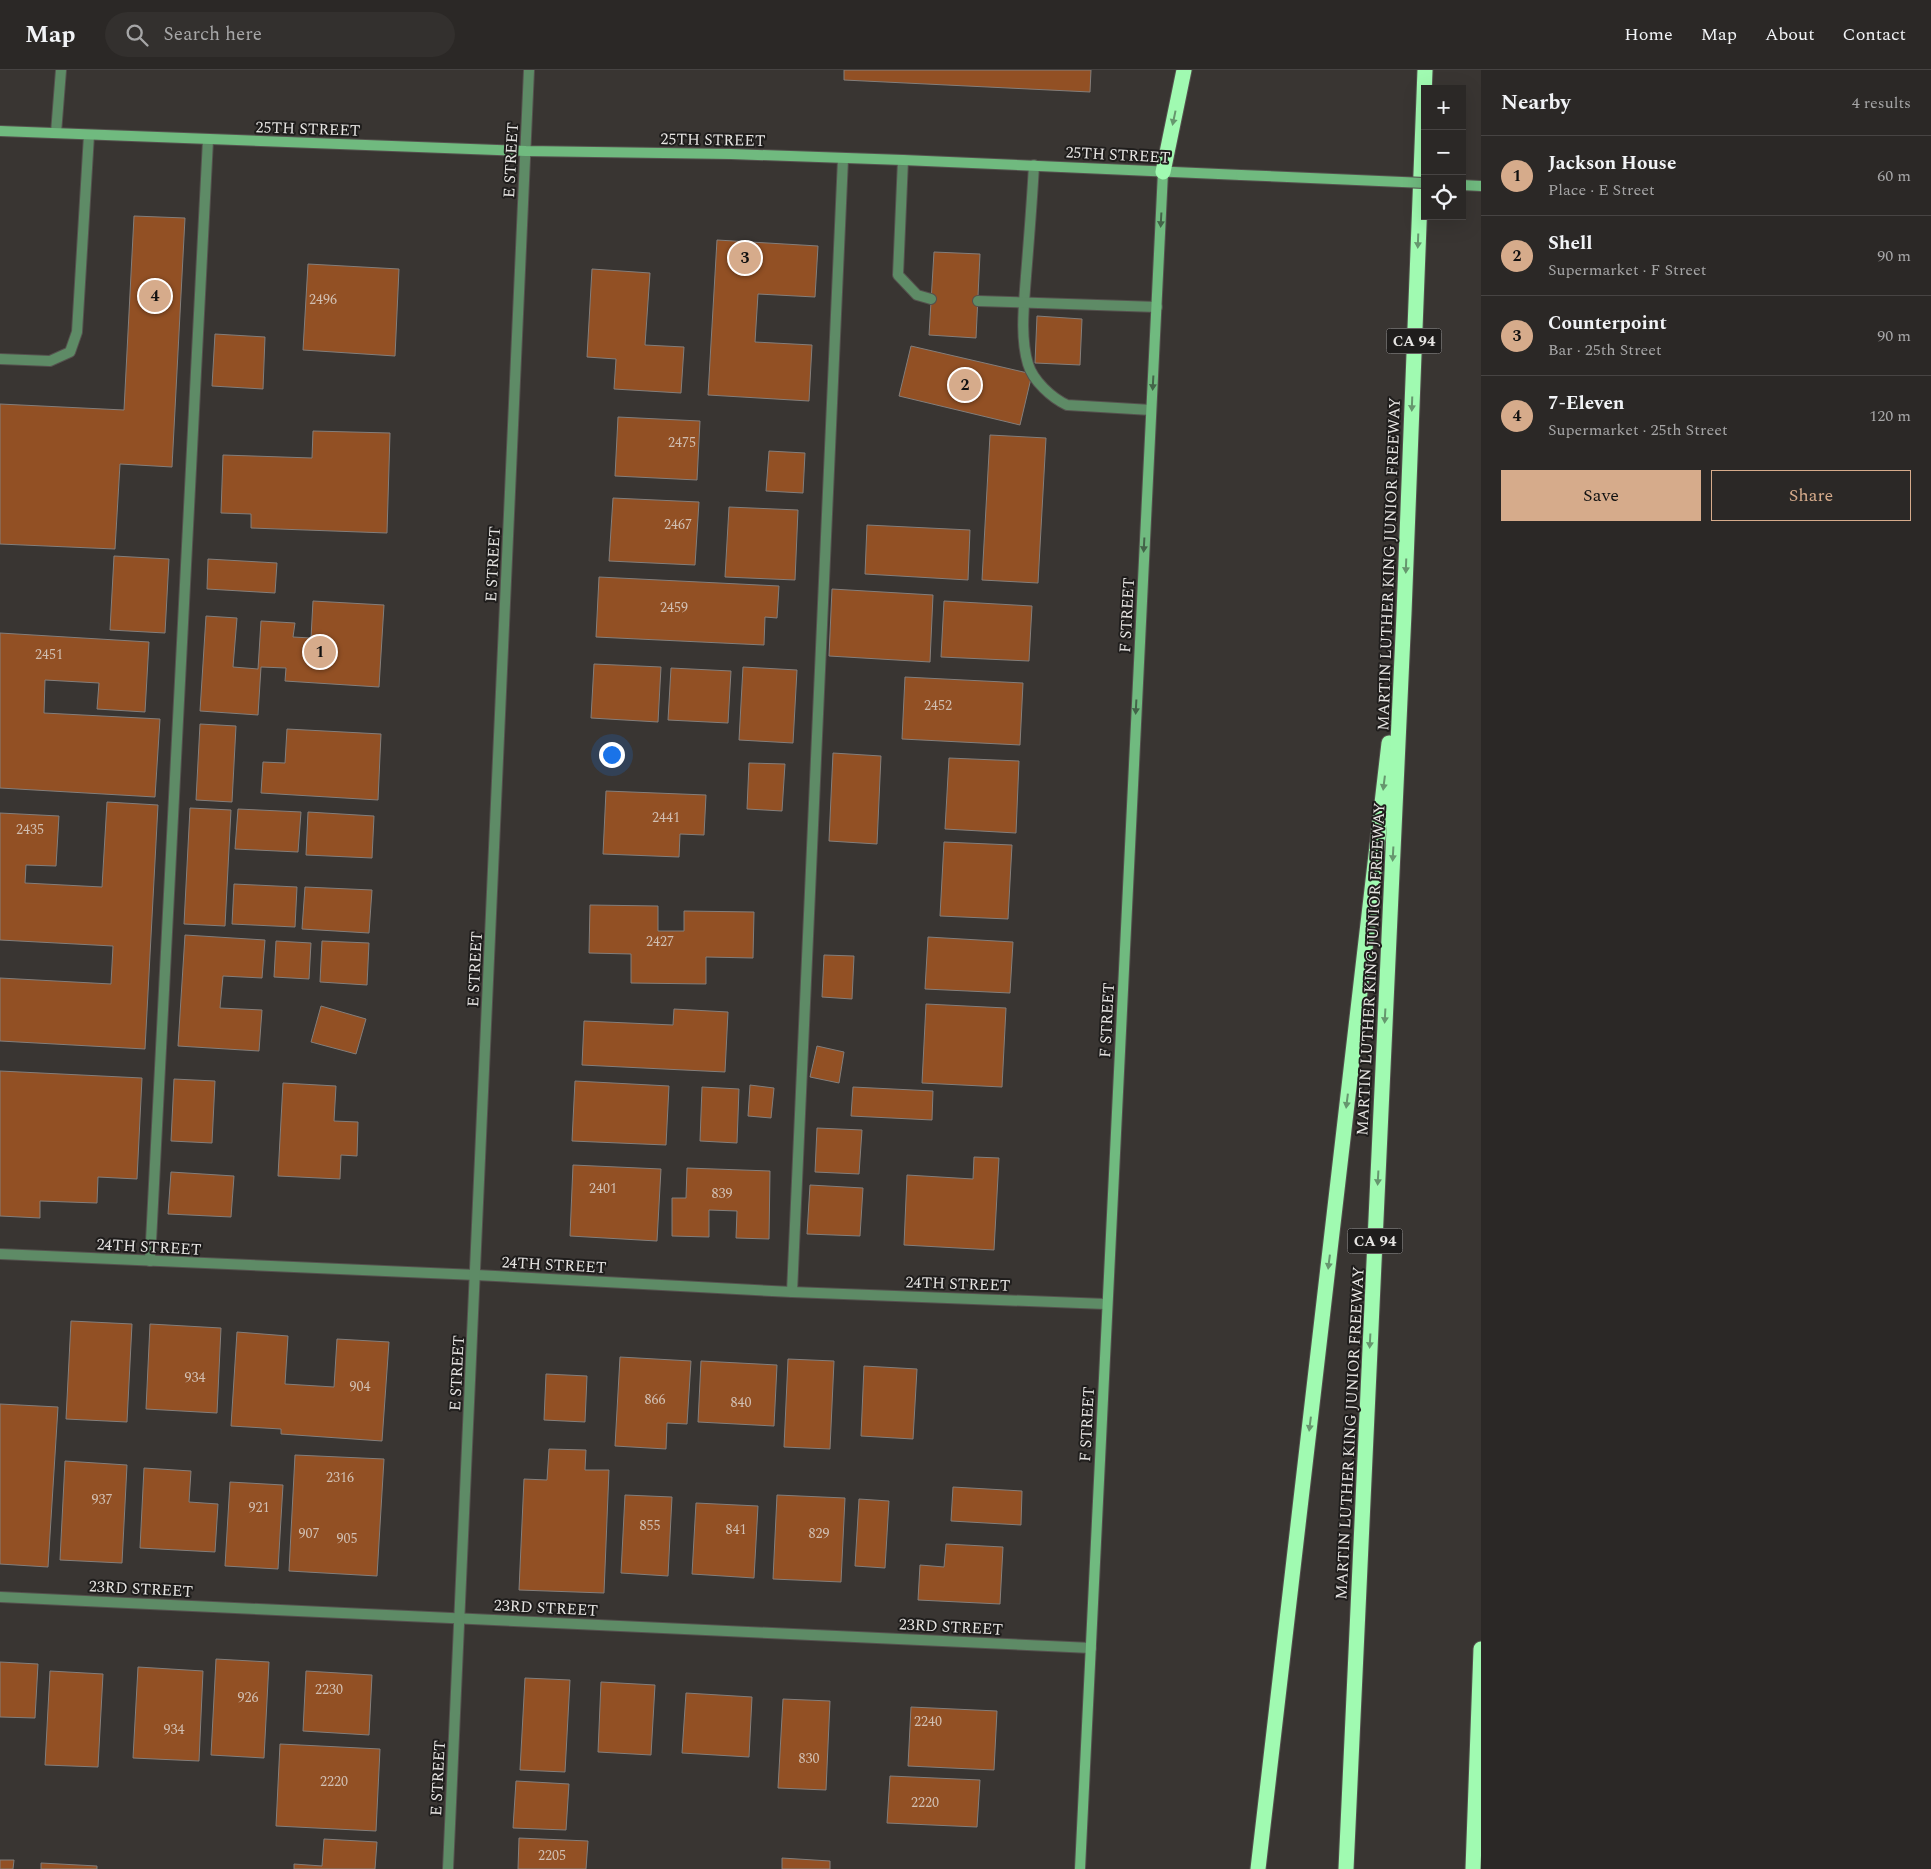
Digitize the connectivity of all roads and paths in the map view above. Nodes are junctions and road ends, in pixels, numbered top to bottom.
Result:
1 (61, 70) edge
2 (529, 70) edge
3 (1184, 70) edge
4 (1425, 70) edge
5 (0, 131) edge
6 (56, 133) junction
7 (89, 135) junction
8 (208, 140) junction
9 (526, 151) junction
10 (843, 158) junction
11 (903, 160) junction
12 (1034, 165) junction
13 (1163, 172) junction
14 (1421, 183) edge
15 (1466, 185) edge
16 (1481, 186) edge
17 (931, 299) dead end
18 (978, 301) dead end
19 (1025, 302) junction
20 (1157, 307) junction
21 (0, 358) edge
22 (1151, 410) junction
23 (1404, 613) junction
24 (0, 1254) edge
25 (150, 1261) junction
26 (476, 1275) junction
27 (792, 1292) junction
28 (1106, 1304) junction
29 (0, 1597) edge
30 (460, 1618) junction
31 (1091, 1648) junction
32 (1481, 1649) edge
33 (1474, 1823) junction
34 (448, 1869) edge
35 (1080, 1869) edge
36 (1258, 1869) edge
37 (1346, 1869) edge
38 (1469, 1869) edge
39 (1473, 1869) edge

1 - 6 street
2 - 9 street, E STREET
3 -> 13 highway
4 -> 23 highway, MARTIN LUTHER KING JUNIOR FREEWAY / CA 94
5 - 6 main road, 25TH STREET
6 - 7 main road, 25TH STREET
7 - 8 main road, 25TH STREET
7 - 21 street
8 - 9 main road, 25TH STREET
8 - 25 street
9 - 10 main road, 25TH STREET
9 - 26 street, E STREET
10 - 11 main road, 25TH STREET
10 - 27 street
11 - 12 main road, 25TH STREET
11 - 17 street
12 - 13 main road, 25TH STREET
12 - 19 street
13 - 14 main road, 25TH STREET, bridge
13 -> 20 main road, F STREET
15 - 16 main road
18 - 19 street
19 - 20 street
19 - 22 street
20 -> 22 main road, F STREET
22 -> 28 main road, F STREET
23 -> 36 highway
23 -> 37 highway, MARTIN LUTHER KING JUNIOR FREEWAY / CA 94
24 - 25 street, 24TH STREET
25 - 26 street, 24TH STREET
26 - 27 street, 24TH STREET
26 - 30 street, E STREET
27 - 28 street, 24TH STREET
28 - 31 main road, F STREET
29 - 30 street, 23RD STREET
30 - 31 street, 23RD STREET
30 - 34 street, E STREET
31 - 35 main road, F STREET
32 - 33 highway
33 - 38 highway
33 - 39 highway

